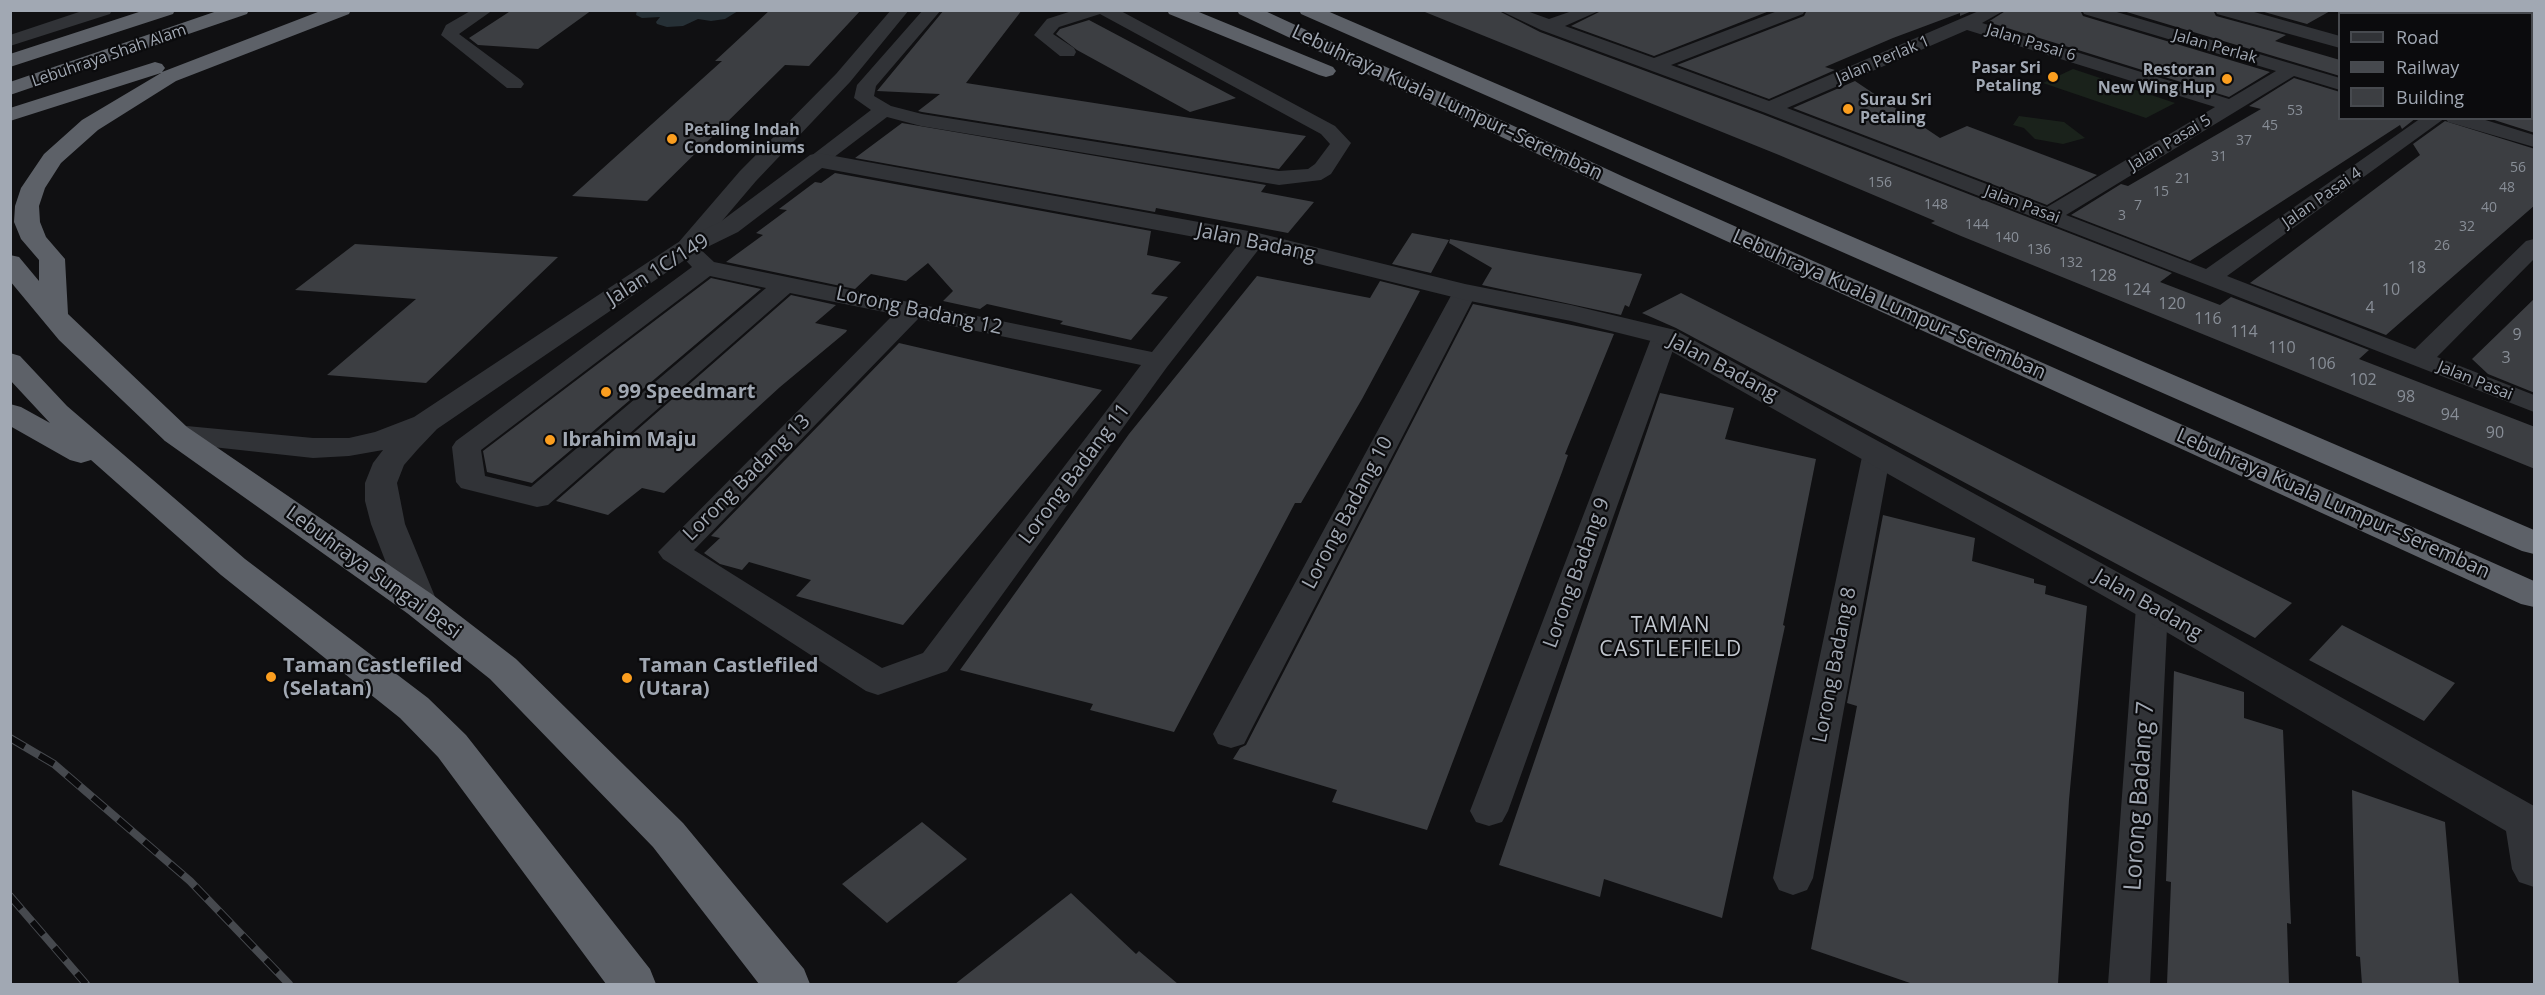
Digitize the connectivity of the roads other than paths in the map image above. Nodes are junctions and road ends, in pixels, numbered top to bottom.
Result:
1 (104, 10) edge
2 (166, 10) edge
3 (208, 10) edge
4 (240, 10) edge
5 (314, 10) edge
6 (342, 10) edge
7 (485, 10) edge
8 (901, 10) edge
9 (933, 10) edge
10 (1095, 10) edge
11 (1105, 10) edge
12 (1176, 10) edge
13 (1207, 10) edge
14 (1246, 10) edge
15 (1308, 10) edge
16 (1318, 10) edge
17 (1507, 10) edge
18 (1593, 10) edge
19 (1797, 10) edge
20 (1997, 10) edge
21 (2090, 10) edge
22 (2224, 10) edge
23 (1967, 24) junction
24 (1546, 26) junction
25 (1365, 36) junction
26 (2337, 39) edge
27 (10, 41) edge
28 (1067, 51) dead end
29 (10, 60) edge
30 (1654, 65) junction
31 (2291, 70) junction
32 (2338, 83) edge
33 (11, 84) edge
34 (514, 84) dead end
35 (1433, 97) junction
36 (2233, 106) junction
37 (1770, 108) junction
38 (884, 110) junction
39 (10, 115) edge
40 (2433, 120) edge
41 (2462, 120) edge
42 (2535, 141) edge
43 (818, 160) junction
44 (1616, 182) junction
45 (2048, 216) junction
46 (1254, 240) junction
47 (2535, 246) edge
48 (686, 248) junction
49 (10, 263) edge
50 (706, 268) junction
51 (2209, 278) junction
52 (786, 283) junction
53 (1465, 292) junction
54 (914, 309) junction
55 (54, 314) junction
56 (1665, 336) junction
57 (2420, 359) junction
58 (10, 362) edge
59 (1158, 362) junction
60 (2535, 404) edge
61 (10, 413) edge
62 (426, 422) junction
63 (176, 434) junction
64 (1877, 452) junction
65 (135, 483) junction
66 (2535, 543) edge
67 (2535, 595) edge
68 (420, 604) junction
69 (2152, 607) junction
70 (878, 682) joint
71 (1231, 734) dead end
72 (1489, 811) dead end
73 (2530, 824) edge
74 (2535, 869) edge
75 (1792, 878) dead end
76 (633, 984) edge
77 (787, 984) edge
78 (2129, 984) edge

1 - 27 street
2 - 29 highway
3 - 33 highway, Lebuhraya Shah Alam
4 - 33 highway, Lebuhraya Shah Alam
5 - 39 highway
6 - 55 highway
7 - 34 street
8 - 48 street
9 - 38 street
10 - 28 street
11 - 38 street
12 - 44 highway
13 - 35 highway
14 - 35 highway, Lebuhraya Kuala Lumpur–Seremban
15 - 25 highway, Lebuhraya Kuala Lumpur–Seremban
16 - 25 highway
17 - 24 street, Jalan Pasai
18 - 24 street
19 - 30 street
20 - 23 street, Jalan Perlak 1
21 - 31 street, Jalan Perlak
22 - 26 street
23 - 36 street, Jalan Pasai 6
23 - 37 street, Jalan Perlak 1
24 - 30 street, Jalan Pasai
25 - 66 highway, Lebuhraya Kuala Lumpur–Seremban
30 - 37 street, Jalan Pasai
31 - 32 street, Jalan Perlak
31 - 36 street, Jalan Pasai 5
35 - 44 highway, Lebuhraya Kuala Lumpur–Seremban
36 - 45 street, Jalan Pasai 5
37 - 45 street, Jalan Pasai
38 - 43 street, Jalan 1C/149
40 - 51 street, Jalan Pasai 4
41 - 42 street
43 - 46 street, Jalan Badang
43 - 48 street, Jalan 1C/149
44 - 67 highway, Lebuhraya Kuala Lumpur–Seremban
45 - 51 street, Jalan Pasai
46 - 53 street, Jalan Badang
46 - 59 street, Lorong Badang 11
47 - 57 street
48 - 50 street
48 - 62 street, Jalan 1C/149
49 - 55 highway, Lebuhraya Sungai Besi
50 - 52 street, Lorong Badang 12
50 - 52 street
51 - 57 street, Jalan Pasai
52 - 54 street, Lorong Badang 12
53 - 56 street, Jalan Badang
53 - 71 street, Lorong Badang 10
54 - 59 street, Lorong Badang 12
54 - 70 street, Lorong Badang 13
55 - 63 highway, Lebuhraya Sungai Besi
56 - 64 street, Jalan Badang
56 - 72 street, Lorong Badang 9
57 - 60 street, Jalan Pasai
58 - 65 highway
59 - 70 street, Lorong Badang 11
61 - 65 highway
62 - 63 street, Jalan 1C/149
62 - 68 street, Jalan 1C/149
63 - 68 highway, Lebuhraya Sungai Besi
64 - 69 street, Jalan Badang
64 - 75 street, Lorong Badang 8
65 - 76 highway
68 - 77 highway, Lebuhraya Sungai Besi
69 - 73 street, Jalan Badang
69 - 78 street, Lorong Badang 7
73 - 74 street

